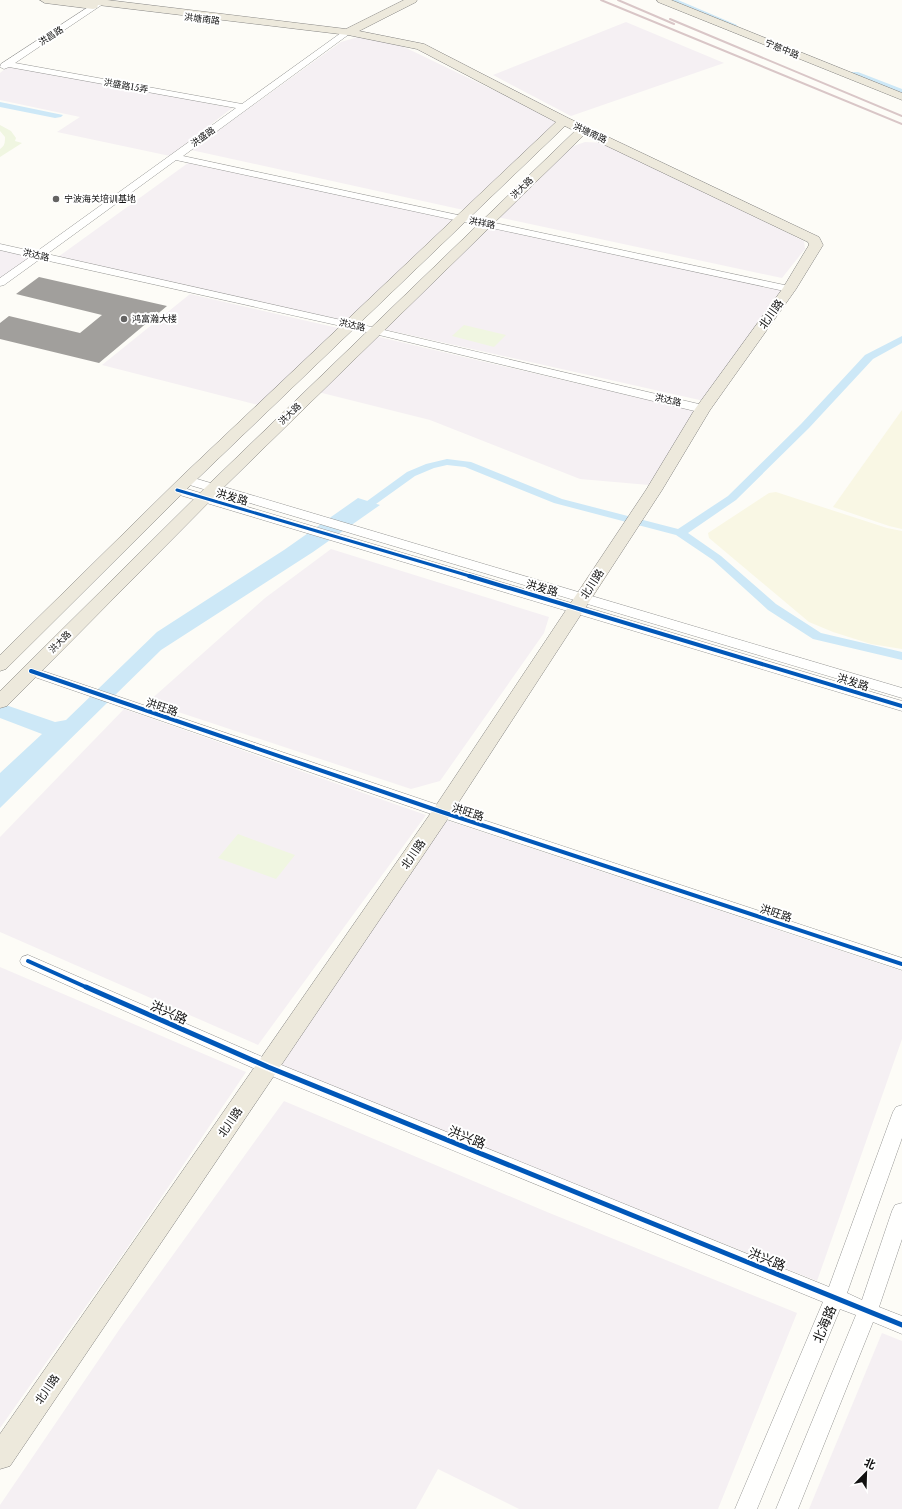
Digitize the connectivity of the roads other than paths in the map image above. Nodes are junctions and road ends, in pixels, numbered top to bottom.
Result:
1 (45, 0) edge
2 (81, 0) edge
3 (412, 0) edge
4 (662, 0) edge
5 (99, 4) junction
6 (350, 34) junction
7 (4, 67) edge
8 (902, 97) edge
9 (244, 107) junction
10 (564, 121) junction
11 (583, 129) junction
12 (175, 157) junction
13 (462, 219) junction
14 (486, 224) junction
15 (816, 245) joint
16 (0, 247) edge
17 (38, 255) junction
18 (0, 283) edge
19 (789, 289) junction
20 (350, 325) junction
21 (376, 331) junction
22 (704, 409) junction
23 (182, 485) junction
24 (209, 493) junction
25 (580, 602) junction
26 (2, 661) edge
27 (31, 671) junction
28 (902, 693) edge
29 (0, 702) edge
30 (902, 706) edge
31 (442, 812) junction
32 (28, 961) dead end
33 (902, 964) edge
34 (268, 1067) junction
35 (902, 1112) edge
36 (902, 1211) edge
37 (835, 1298) junction
38 (868, 1311) junction
39 (902, 1325) edge
40 (0, 1457) edge
41 (746, 1509) edge
42 (788, 1509) edge

1 - 5 main road, 洪塘南路
2 - 5 main road, 洪塘南路
3 - 6 main road, 洪盛路
4 - 8 main road, 宁慈中路
5 - 6 main road, 洪塘南路
5 - 7 street, 洪昌路
6 - 9 street, 洪盛路
6 - 10 main road, 洪塘南路
7 - 9 street, 洪盛路15弄
9 - 12 street, 洪盛路
10 - 11 main road, 洪塘南路
10 - 13 main road, 洪大路
11 - 14 main road, 洪大路
11 - 15 main road, 洪塘南路
12 - 13 street, 洪祥路
12 - 17 street, 洪盛路
13 - 14 street, 洪祥路
13 - 20 main road, 洪大路
14 - 19 street, 洪祥路
14 - 21 main road, 洪大路
15 - 19 main road, 北川路
16 - 17 street, 洪达路
17 - 18 street, 洪盛路
17 - 20 street, 洪达路
19 - 22 main road, 北川路
20 - 21 street, 洪达路
20 - 23 main road, 洪大路
21 - 22 street, 洪达路
21 - 24 main road, 洪大路
22 - 25 main road, 北川路
23 - 24 street, 洪发路
23 - 26 main road, 洪大路
24 - 25 street, 洪发路
24 - 27 main road, 洪大路
25 - 28 street, 洪发路
25 - 30 street, 洪发路
25 - 31 main road, 北川路
27 - 29 main road, 洪大路
27 - 31 street, 洪旺路
31 - 33 street, 洪旺路
31 - 34 main road, 北川路
32 - 34 street, 洪兴路
34 - 37 street, 洪兴路
34 - 40 main road, 北川路
35 - 37 street, 北海路
36 - 38 street
37 - 38 street, 洪兴路
37 - 41 street, 北海路
38 - 39 street, 洪兴路
38 - 42 street

